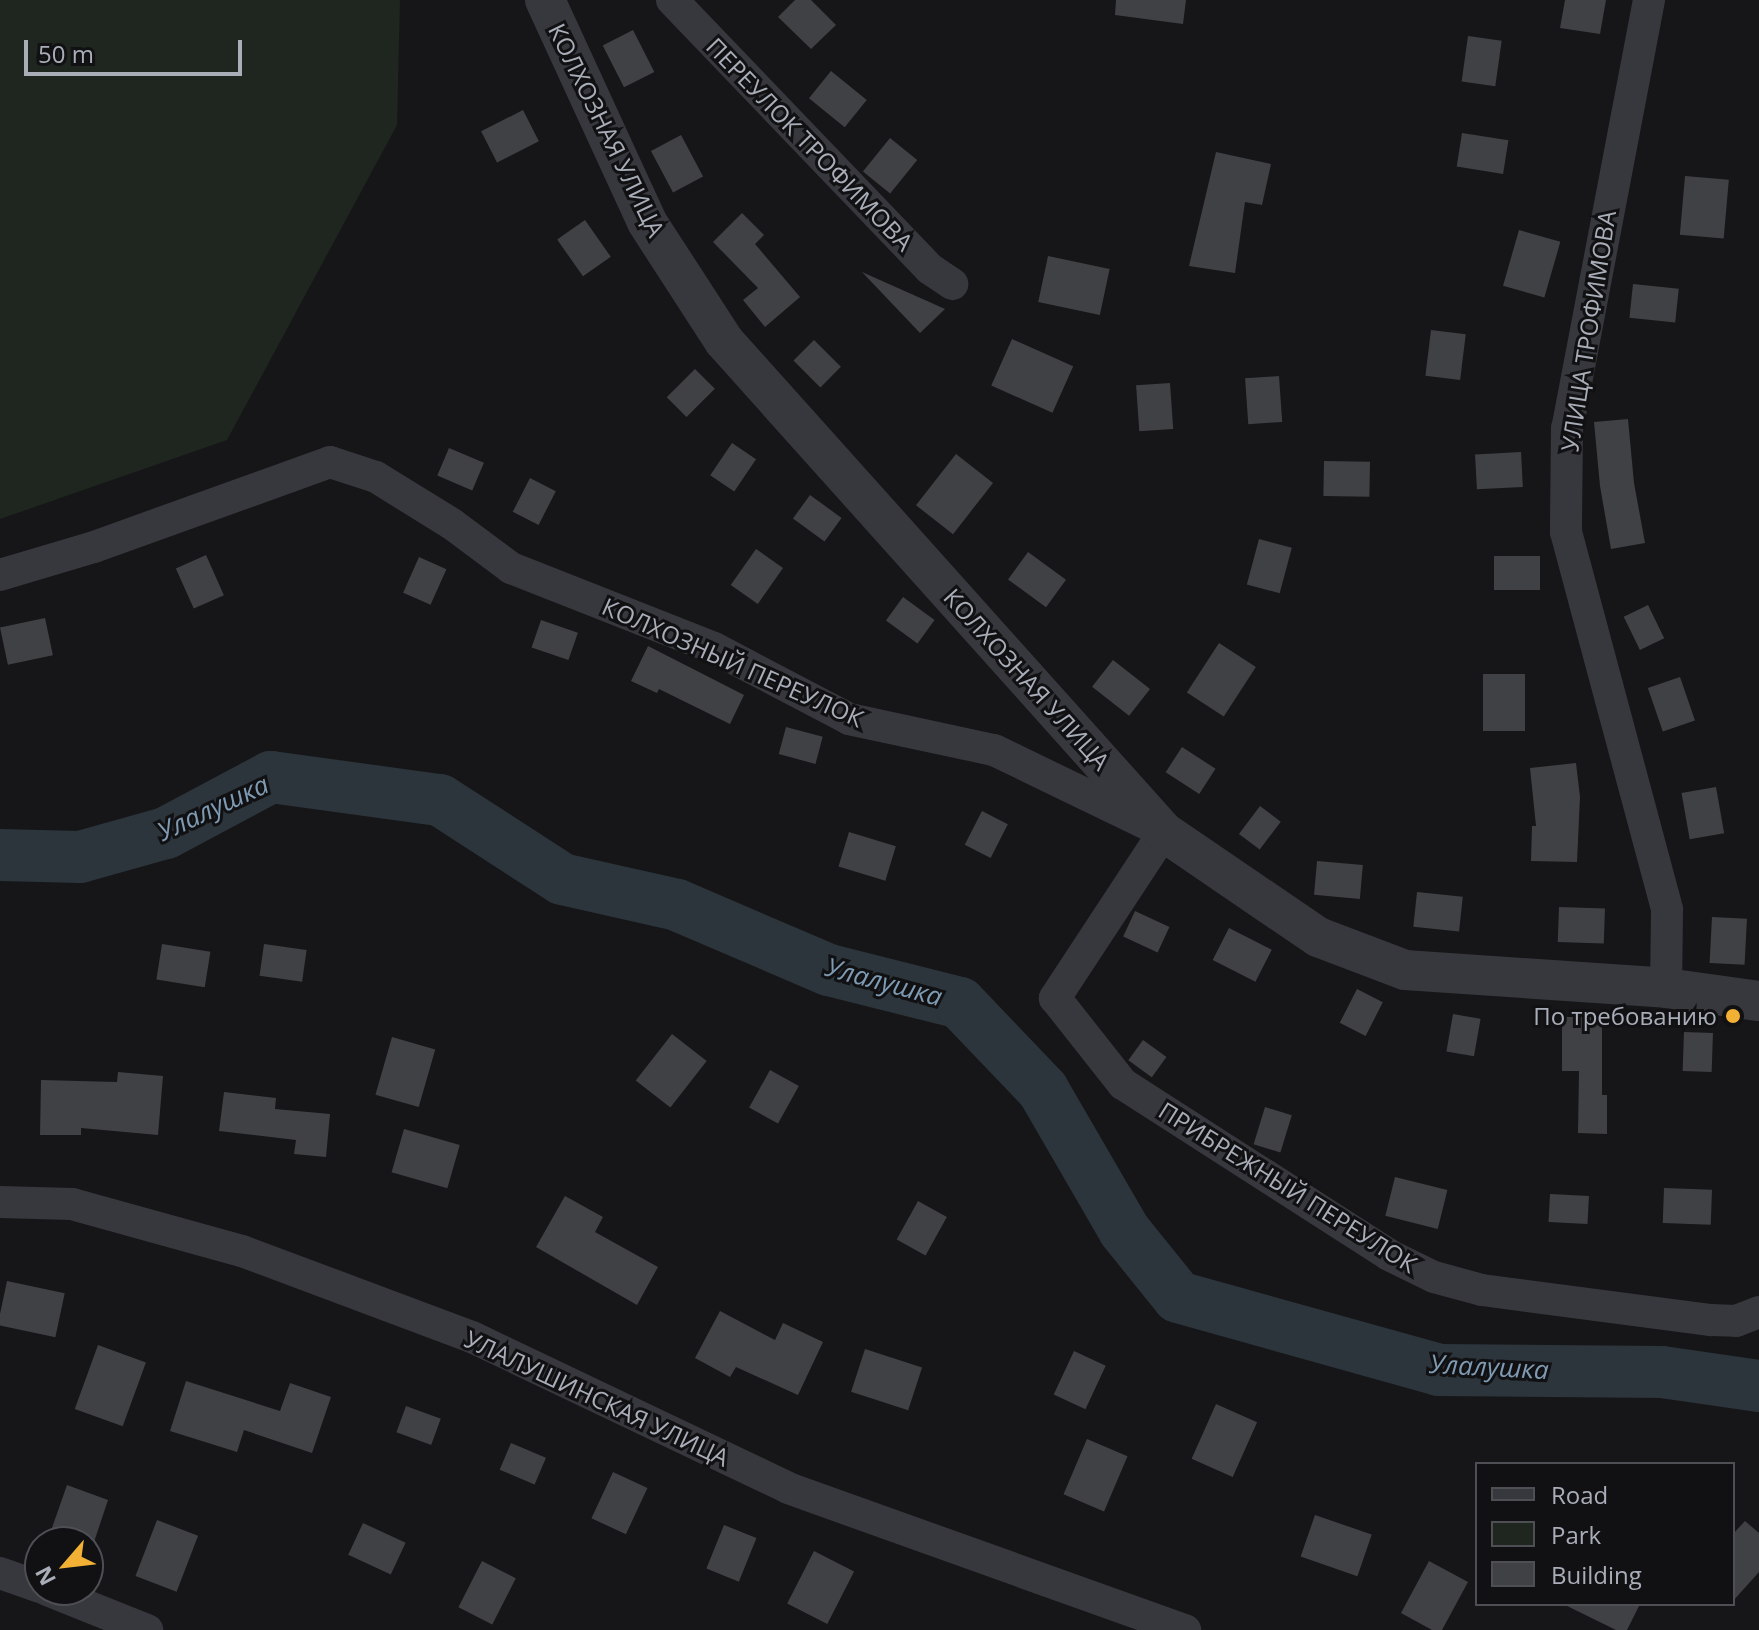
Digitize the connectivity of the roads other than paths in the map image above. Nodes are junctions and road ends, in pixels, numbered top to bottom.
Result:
1 (545, 0) edge
2 (672, 0) edge
3 (1649, 0) edge
4 (952, 284) dead end
5 (0, 575) edge
6 (1164, 832) junction
7 (1666, 988) junction
8 (1759, 1001) edge
9 (0, 1202) edge
10 (1759, 1312) edge
11 (0, 1573) edge
12 (24, 1581) edge
13 (87, 1606) edge
14 (147, 1630) edge
15 (1185, 1630) edge

1 - 6 street, КОЛХОЗНАЯ УЛИЦА
2 - 4 street, ПЕРЕУЛОК ТРОФИМОВА
3 - 7 street, УЛИЦА ТРОФИМОВА
5 - 6 street, КОЛХОЗНЫЙ ПЕРЕУЛОК
6 - 7 street, КОЛХОЗНАЯ УЛИЦА
6 - 10 street, ПРИБРЕЖНЫЙ ПЕРЕУЛОК
7 - 8 street, КОЛХОЗНАЯ УЛИЦА
9 - 15 street, УЛАЛУШИНСКАЯ УЛИЦА
11 - 12 street
13 - 14 street

